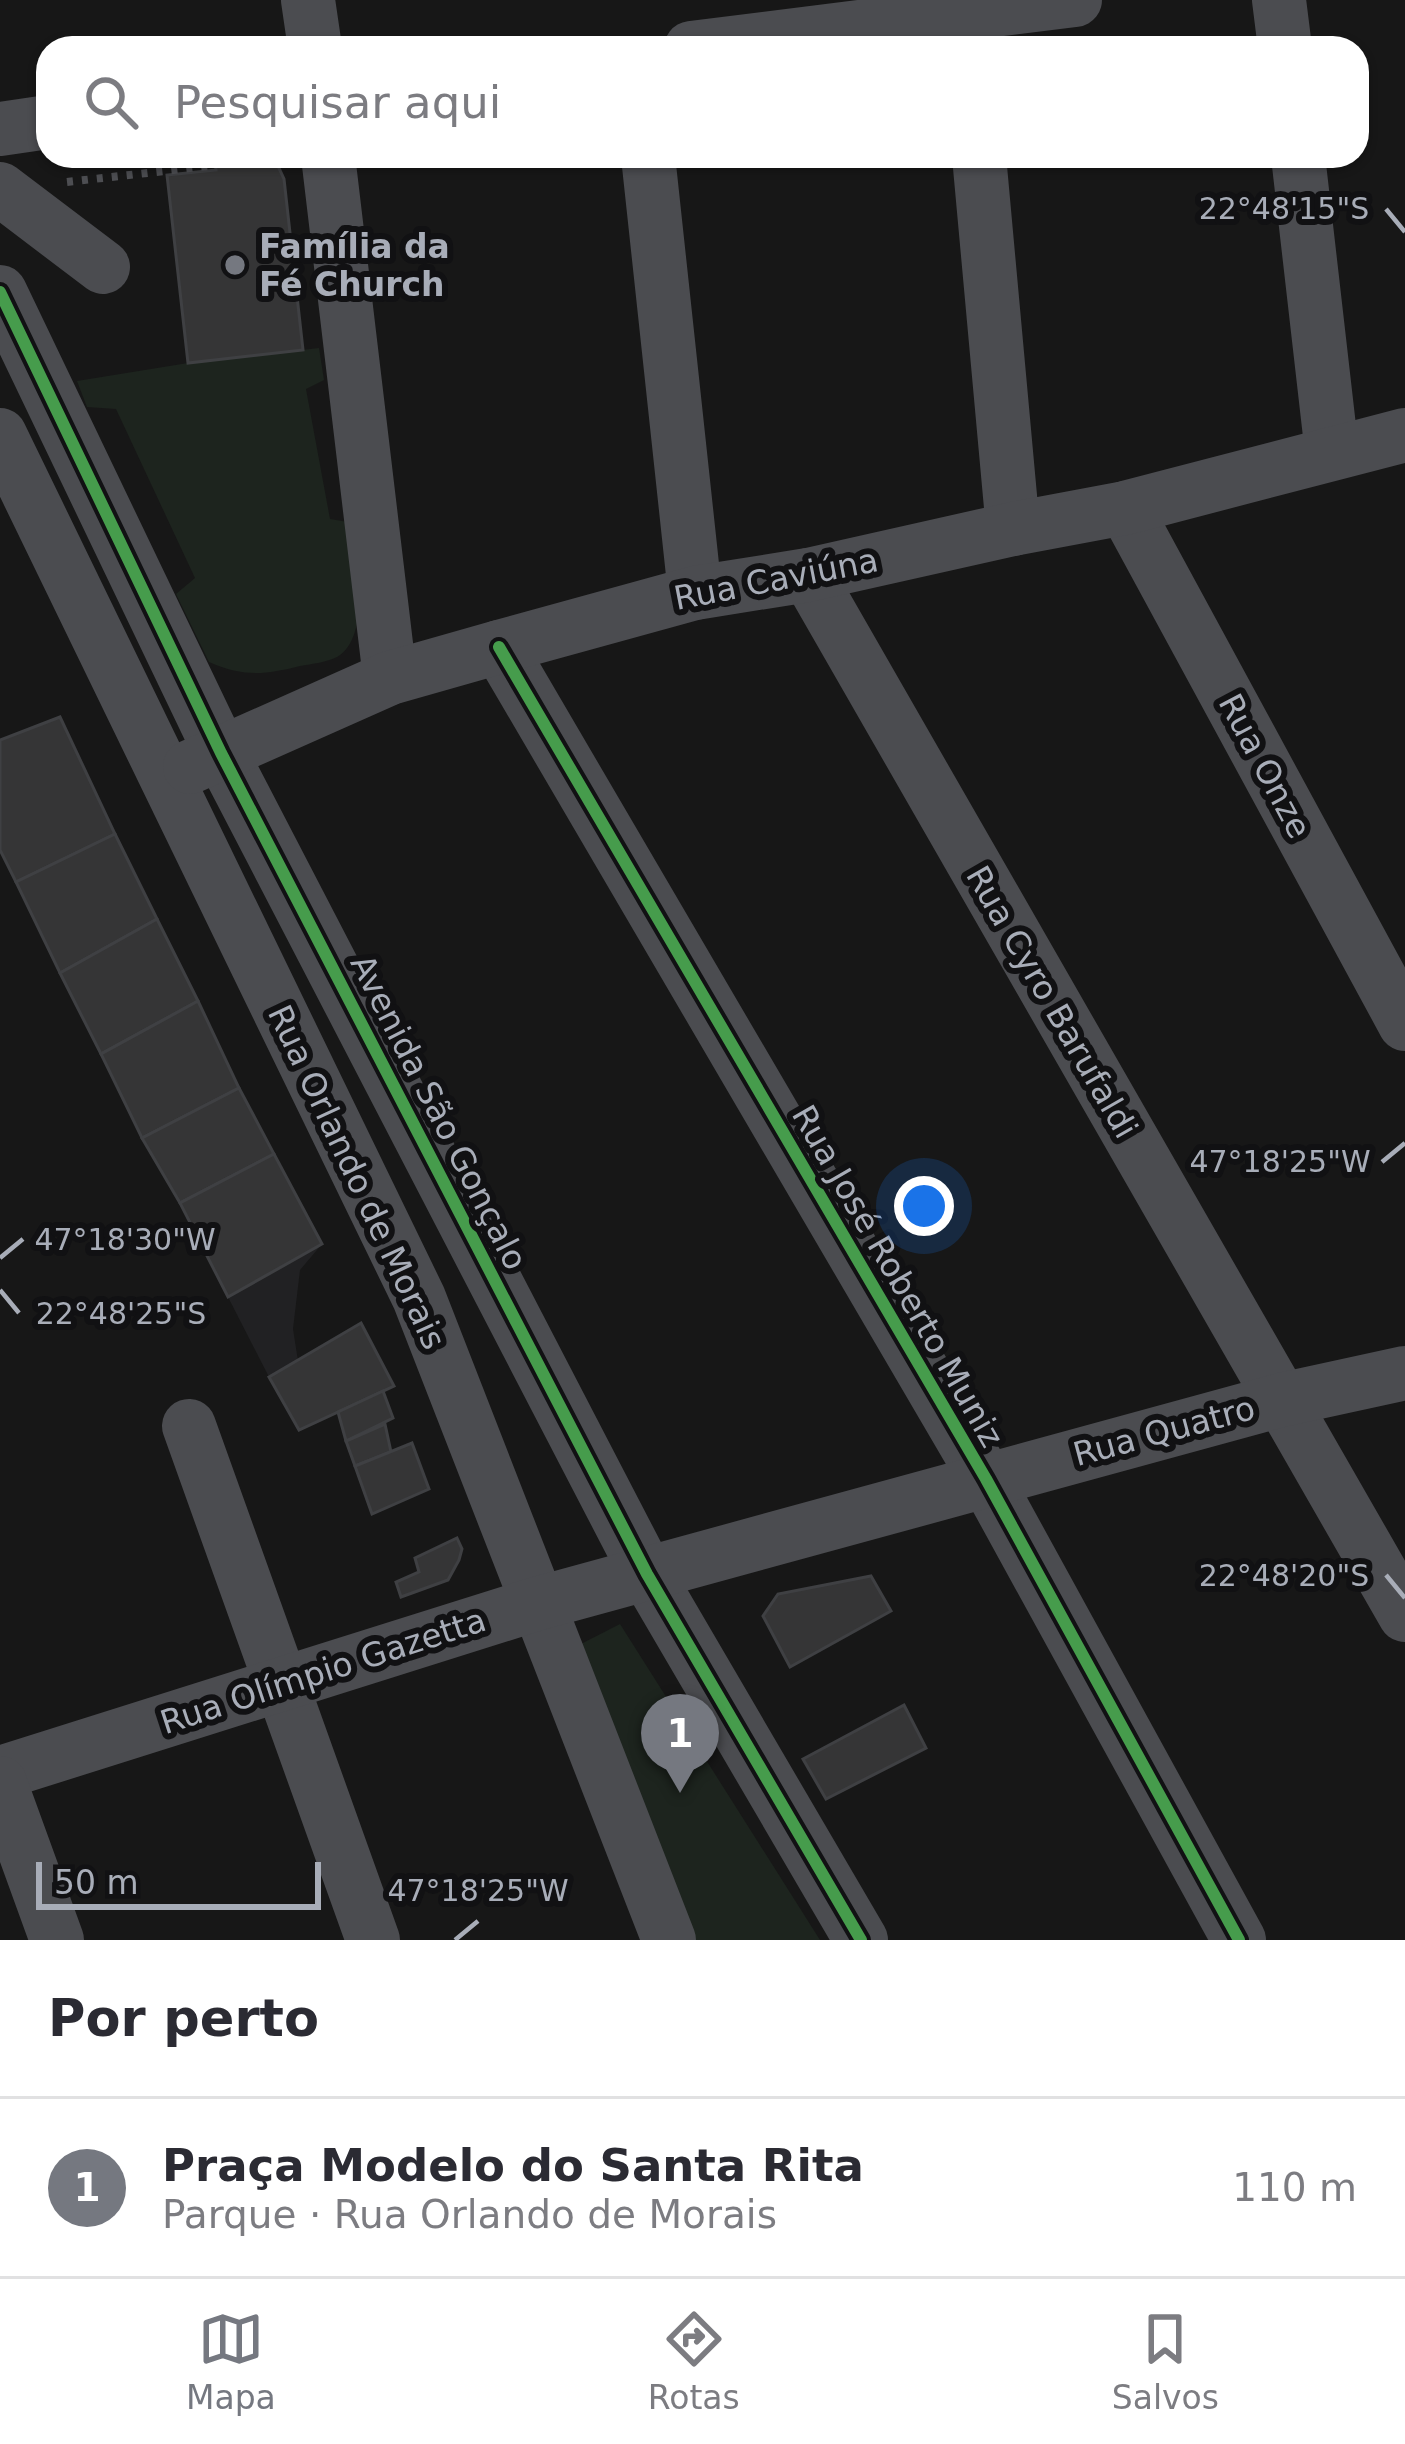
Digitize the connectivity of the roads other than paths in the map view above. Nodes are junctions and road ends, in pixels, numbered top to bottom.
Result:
1 (308, 0) edge
2 (1075, 0) edge
3 (1280, 0) edge
4 (967, 31) edge
5 (313, 36) edge
6 (886, 36) edge
7 (1284, 36) edge
8 (36, 124) edge
9 (0, 129) edge
10 (329, 168) edge
11 (650, 168) edge
12 (980, 168) edge
13 (1299, 168) edge
14 (2, 189) edge
15 (103, 267) dead end
16 (0, 292) edge
17 (1405, 435) edge
18 (1332, 453) junction
19 (9, 454) edge
20 (77, 455) junction
21 (1125, 508) junction
22 (1013, 529) junction
23 (808, 575) junction
24 (695, 593) junction
25 (499, 646) junction
26 (390, 678) junction
27 (221, 753) junction
28 (165, 778) junction
29 (1405, 1024) edge
30 (490, 1271) junction
31 (419, 1298) junction
32 (1405, 1373) edge
33 (1281, 1400) junction
34 (189, 1426) dead end
35 (986, 1479) junction
36 (647, 1574) junction
37 (536, 1604) junction
38 (1405, 1616) edge
39 (284, 1685) junction
40 (0, 1773) edge
41 (0, 1783) edge
42 (56, 1940) edge
43 (373, 1940) edge
44 (669, 1940) edge
45 (861, 1940) edge
46 (1239, 1940) edge

1 - 5 street
2 - 4 street
3 - 7 street
4 - 6 street
8 - 9 street
10 - 26 street
11 - 24 street
12 - 22 street
13 - 18 street
14 - 15 street
16 - 20 street, Avenida São Gonçalo
17 - 18 street, Rua Caviúna
18 - 21 street, Rua Caviúna
19 - 20 street
19 - 28 street, Rua Orlando de Morais
20 - 27 street, Avenida São Gonçalo
21 - 22 street, Rua Caviúna
21 - 29 street, Rua Onze
22 - 23 street, Rua Caviúna
23 - 24 street, Rua Caviúna
23 - 33 street, Rua Cyro Barufaldi
24 - 25 street, Rua Caviúna
25 - 26 street, Rua Caviúna
25 - 35 street, Rua José Roberto Muniz
26 - 27 street, Rua Caviúna
27 - 28 street, Rua Caviúna
27 - 30 street, Avenida São Gonçalo
28 - 31 street, Rua Orlando de Morais
30 - 31 street
30 - 36 street, Avenida São Gonçalo
31 - 37 street, Rua Orlando de Morais
32 - 33 street, Rua Quatro
33 - 35 street, Rua Quatro
33 - 38 street, Rua Cyro Barufaldi
34 - 39 street
35 - 36 street, Rua Quatro
35 - 46 street, Rua José Roberto Muniz
36 - 37 street, Rua Olímpio Gazetta
36 - 45 street, Avenida São Gonçalo
37 - 39 street, Rua Olímpio Gazetta
37 - 44 street, Rua Orlando de Morais
39 - 40 street, Rua Olímpio Gazetta
39 - 43 street
41 - 42 street

